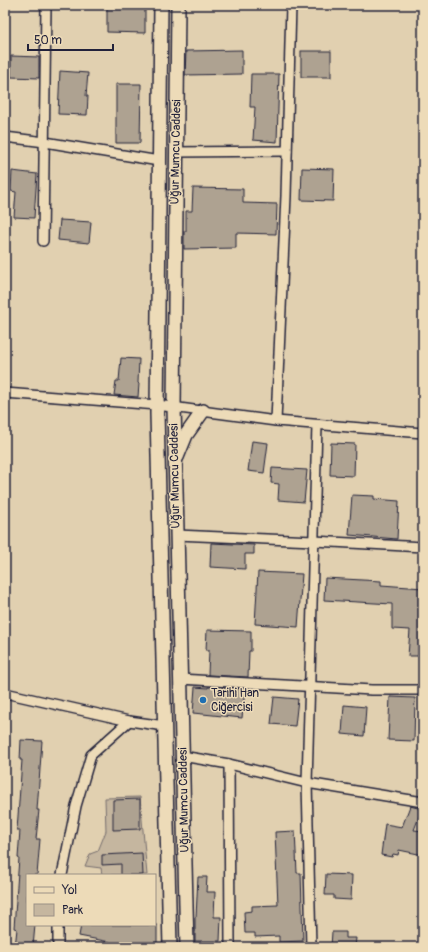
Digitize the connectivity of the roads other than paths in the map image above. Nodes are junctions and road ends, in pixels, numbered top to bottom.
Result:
1 (46, 5) edge
2 (161, 5) edge
3 (178, 5) edge
4 (291, 5) edge
5 (5, 137) edge
6 (45, 142) junction
7 (287, 151) junction
8 (176, 152) junction
9 (159, 161) junction
10 (44, 241) dead end
11 (5, 393) edge
12 (157, 405) junction
13 (174, 407) junction
14 (203, 411) junction
15 (276, 421) junction
16 (317, 425) junction
17 (423, 433) edge
18 (175, 463) junction
19 (177, 535) junction
20 (314, 541) junction
21 (423, 547) edge
22 (180, 679) junction
23 (309, 686) junction
24 (423, 690) edge
25 (5, 693) edge
26 (129, 721) junction
27 (182, 725) junction
28 (165, 726) junction
29 (165, 756) junction
30 (182, 756) junction
31 (228, 764) junction
32 (307, 783) junction
33 (423, 802) edge
34 (62, 874) edge
35 (58, 926) edge
36 (58, 947) edge
37 (170, 947) edge
38 (187, 947) edge
39 (230, 947) edge
40 (312, 947) edge

1 - 6 street
2 - 9 street, Uğur Mumcu Caddesi
3 - 8 street, Uğur Mumcu Caddesi
4 - 7 street
5 - 6 street
6 - 9 street
6 - 10 street
7 - 8 street
7 - 15 street
8 - 13 street, Uğur Mumcu Caddesi
9 - 12 street, Uğur Mumcu Caddesi
11 - 12 street
12 - 13 street
12 - 28 street, Uğur Mumcu Caddesi
13 - 14 street
13 - 18 street, Uğur Mumcu Caddesi
14 - 15 street
14 - 18 street
15 - 16 street
16 - 17 street
16 - 20 street
18 - 19 street, Uğur Mumcu Caddesi
19 - 20 street
19 - 22 street, Uğur Mumcu Caddesi
20 - 21 street
20 - 23 street
22 - 23 street
22 - 27 street, Uğur Mumcu Caddesi
23 - 24 street
23 - 32 street
25 - 26 street
26 - 28 street
26 - 34 street
27 - 28 street
27 - 30 street, Uğur Mumcu Caddesi
28 - 29 street, Uğur Mumcu Caddesi
29 - 30 street
29 - 37 street, Uğur Mumcu Caddesi
30 - 31 street
30 - 38 street, Uğur Mumcu Caddesi
31 - 32 street
31 - 39 street
32 - 33 street
32 - 40 street
35 - 36 street

